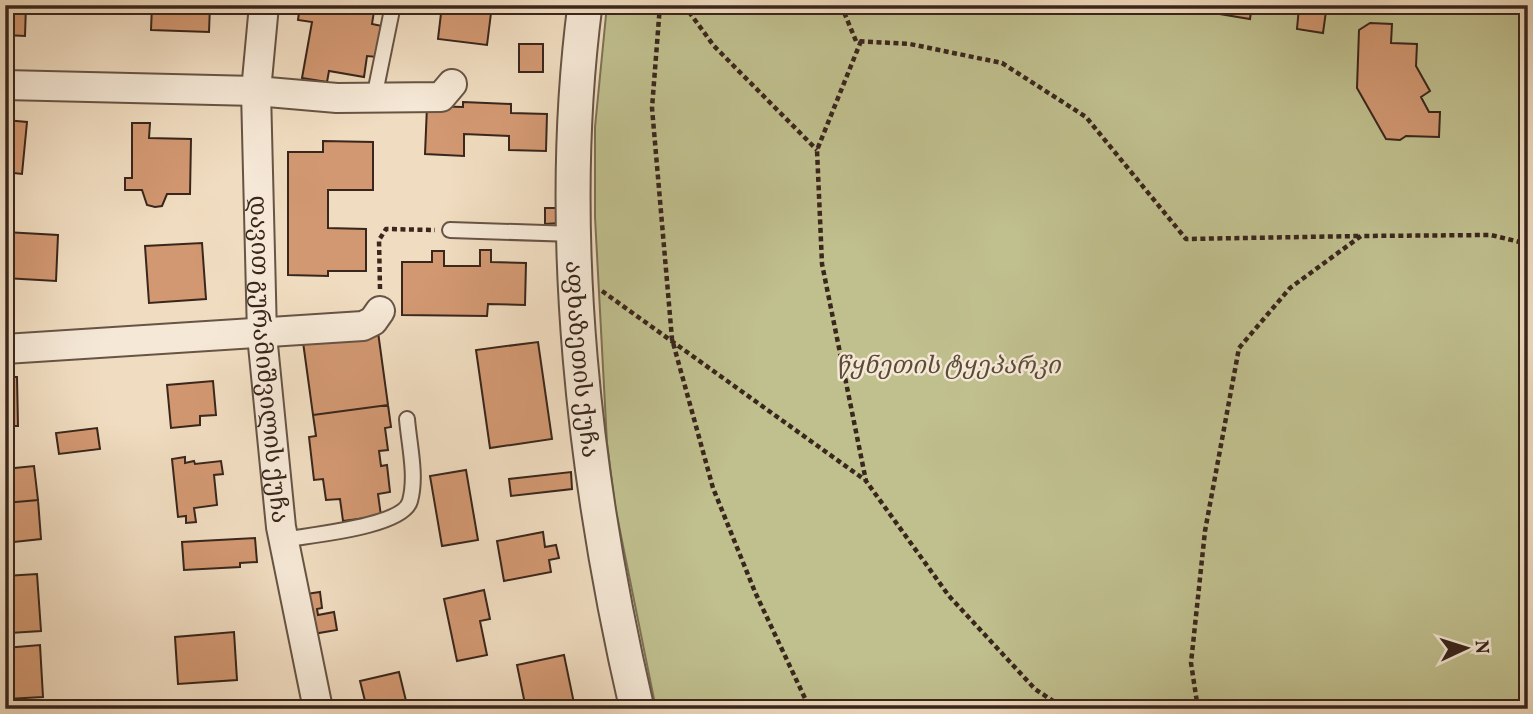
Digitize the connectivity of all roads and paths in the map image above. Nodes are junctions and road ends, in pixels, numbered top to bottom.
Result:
1 (264, 5) edge
2 (393, 5) edge
3 (584, 5) edge
4 (660, 5) edge
5 (684, 5) edge
6 (841, 5) edge
7 (861, 41) junction
8 (452, 84) dead end
9 (5, 85) edge
10 (256, 91) junction
11 (374, 98) junction
12 (817, 150) junction
13 (446, 230) joint
14 (573, 234) junction
15 (1361, 236) junction
16 (1528, 244) edge
17 (592, 288) dead end
18 (380, 311) joint
19 (262, 335) junction
20 (671, 339) junction
21 (5, 349) edge
22 (407, 419) dead end
23 (866, 481) junction
24 (283, 540) junction
25 (318, 709) edge
26 (637, 709) edge
27 (810, 709) edge
28 (1065, 709) edge
29 (1198, 709) edge

1 - 10 street, დავით გურამიშვილის ქუჩა
2 - 11 lane
3 - 14 street, აფხაზეთის ქუჩა
4 - 20 path
5 - 12 path
6 - 7 path
7 - 12 path
7 - 15 path
8 - 11 street
9 - 10 street
10 - 11 street
10 - 19 street, დავით გურამიშვილის ქუჩა
12 - 23 path
13 - 14 lane
13 - 18 path
14 - 26 street, აფხაზეთის ქუჩა
15 - 16 path
15 - 29 path
17 - 20 path
18 - 19 street
19 - 21 street
19 - 24 street, დავით გურამიშვილის ქუჩა
20 - 23 path
20 - 27 path
22 - 24 lane
23 - 28 path
24 - 25 street, დავით გურამიშვილის ქუჩა

